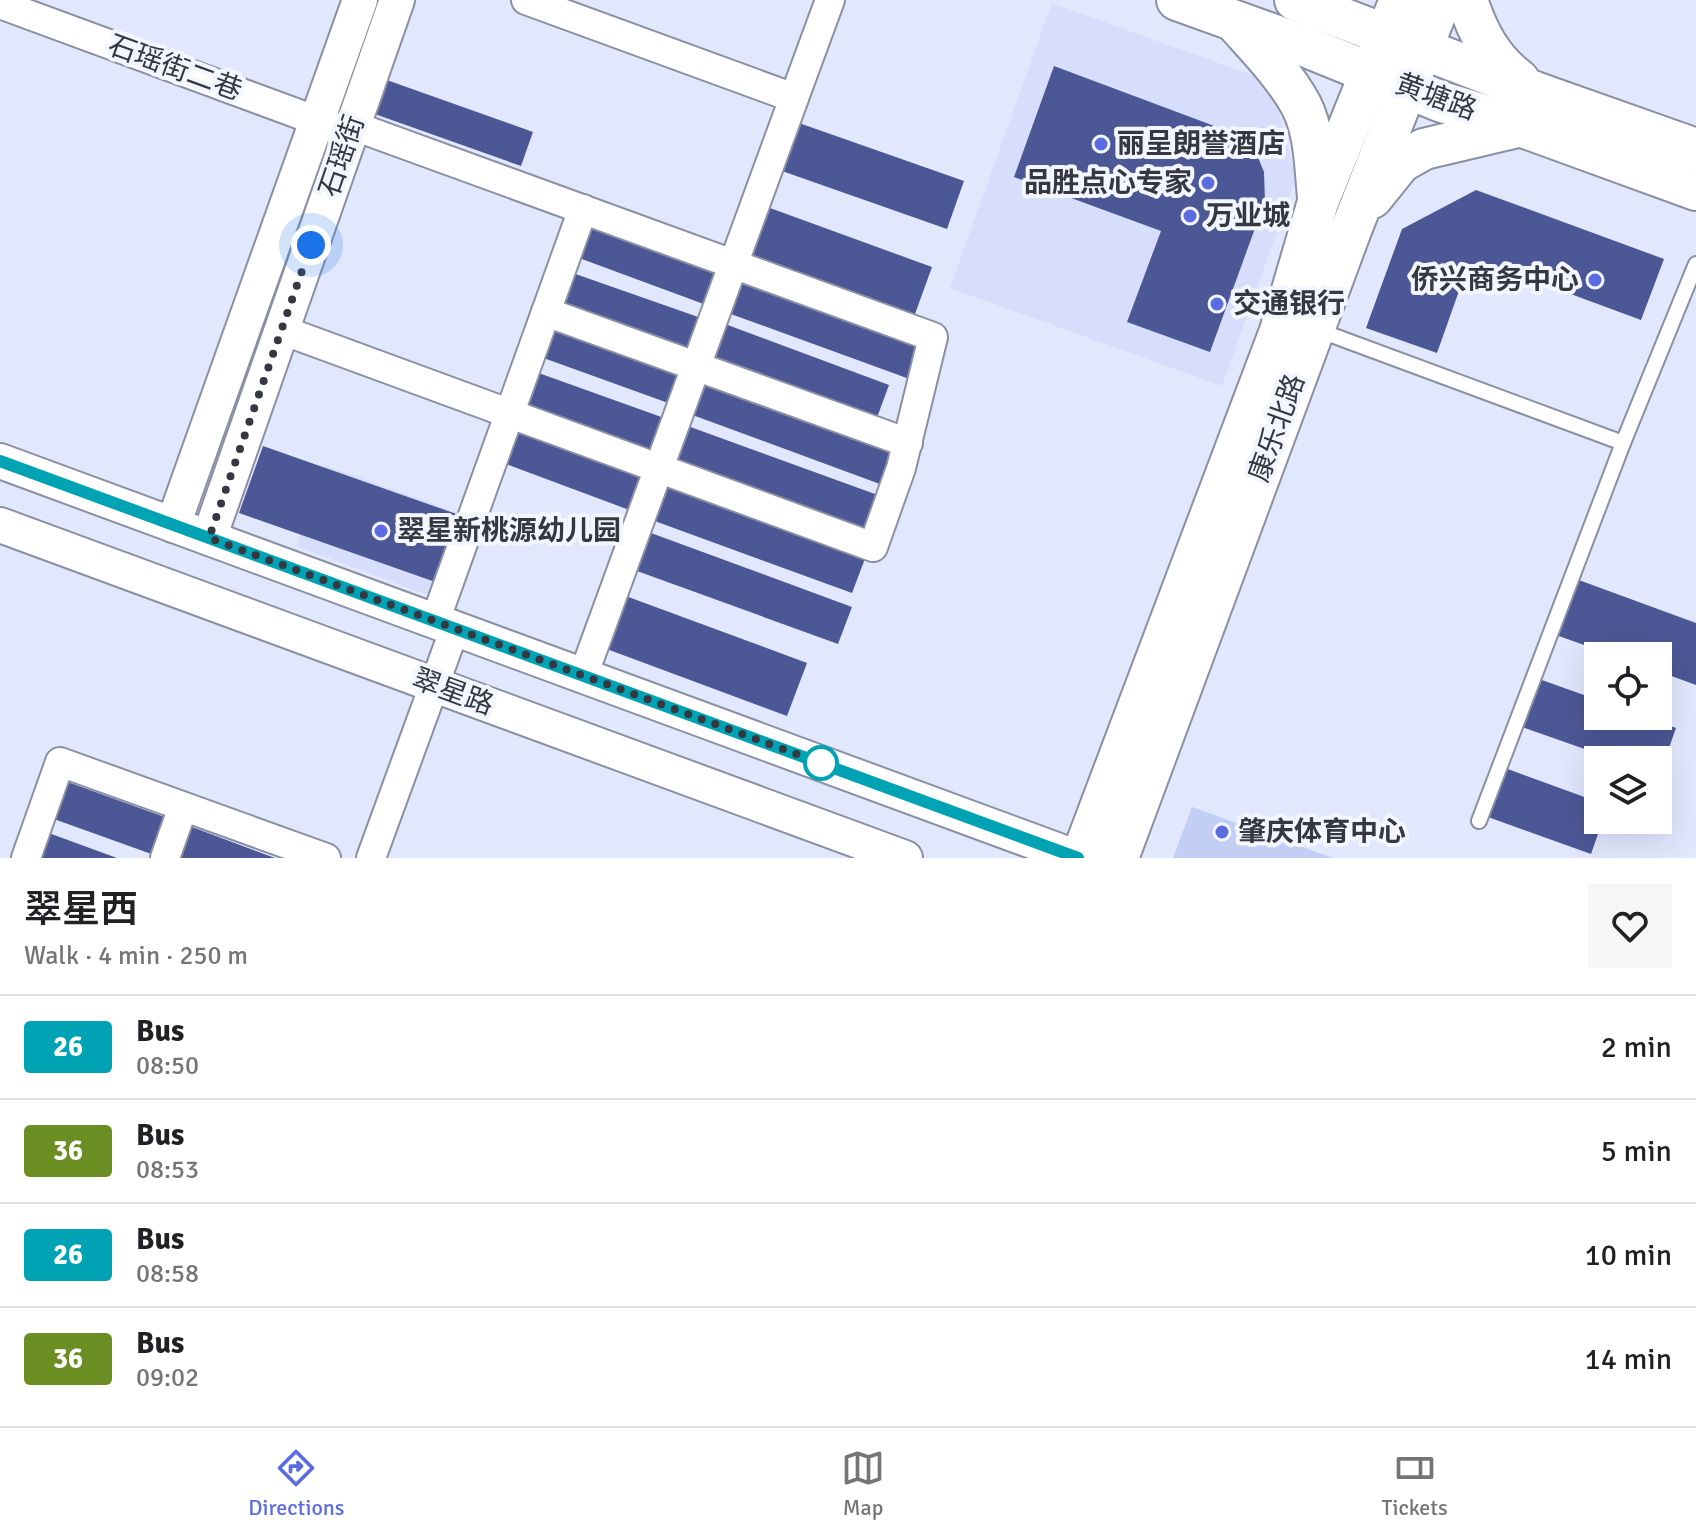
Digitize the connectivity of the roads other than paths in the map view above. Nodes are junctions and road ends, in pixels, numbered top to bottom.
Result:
1 (360, 0) edge
2 (397, 0) edge
3 (526, 0) edge
4 (830, 0) edge
5 (1177, 0) edge
6 (1295, 0) edge
7 (1441, 0) edge
8 (1467, 0) edge
9 (0, 4) edge
10 (1235, 22) junction
11 (1402, 28) edge
12 (1388, 80) junction
13 (794, 98) junction
14 (1528, 109) junction
15 (317, 121) junction
16 (350, 133) junction
17 (1344, 136) junction
18 (1696, 149) edge
19 (1380, 154) junction
20 (1696, 190) edge
21 (1318, 202) junction
22 (583, 209) junction
23 (1351, 230) junction
24 (733, 264) junction
25 (1696, 264) edge
26 (546, 312) junction
27 (1314, 329) junction
28 (282, 330) junction
29 (696, 367) junction
30 (509, 413) junction
31 (908, 443) junction
32 (1623, 443) junction
33 (0, 461) edge
34 (659, 469) junction
35 (0, 525) edge
36 (173, 525) junction
37 (209, 538) junction
38 (445, 625) junction
39 (1185, 630) junction
40 (583, 676) junction
41 (434, 685) junction
42 (183, 807) junction
43 (1479, 821) dead end
44 (26, 858) edge
45 (165, 858) edge
46 (326, 858) edge
47 (371, 858) edge
48 (905, 858) edge
49 (1080, 858) edge
50 (1118, 858) edge

1 - 15 street, 石瑶街
2 - 16 street, 石瑶街
3 - 13 street
4 - 13 street
5 - 10 main road, 黄塘路
6 - 11 main road, 黄塘路
7 - 11 main road, 康乐北路
8 - 14 main road
9 - 15 street, 石瑶街二巷
10 - 12 main road, 黄塘路
10 - 21 main road
11 - 12 main road, 康乐北路
11 - 14 main road, 黄塘路
12 - 14 main road, 黄塘路
12 - 17 main road, 康乐北路
12 - 19 main road, 康乐北路
13 - 24 street
14 - 18 main road, 黄塘路
14 - 20 main road, 黄塘路
14 - 23 main road
15 - 16 street, 石瑶街二巷
15 - 36 street, 石瑶街
16 - 22 street, 石瑶街二巷
16 - 28 street, 石瑶街
17 - 19 main road
17 - 21 main road, 康乐北路
19 - 23 main road, 康乐北路
21 - 39 main road, 康乐北路
22 - 24 street, 石瑶街二巷
22 - 26 street
23 - 27 main road, 康乐北路
24 - 29 street
24 - 31 street, 石瑶街二巷
25 - 32 lane
26 - 29 street
26 - 30 street
27 - 32 lane
27 - 39 main road, 康乐北路
28 - 30 street
28 - 37 street, 石瑶街
29 - 31 street
29 - 34 street
30 - 34 street
30 - 38 street
31 - 34 street
32 - 43 lane
33 - 36 street
34 - 40 street
35 - 41 street, 翠星路
36 - 37 street
37 - 38 street
38 - 40 street
38 - 41 street
39 - 49 main road, 康乐北路
39 - 50 main road, 康乐北路
40 - 49 street
41 - 47 street
41 - 48 street, 翠星路
42 - 44 street
42 - 45 street
42 - 46 street

